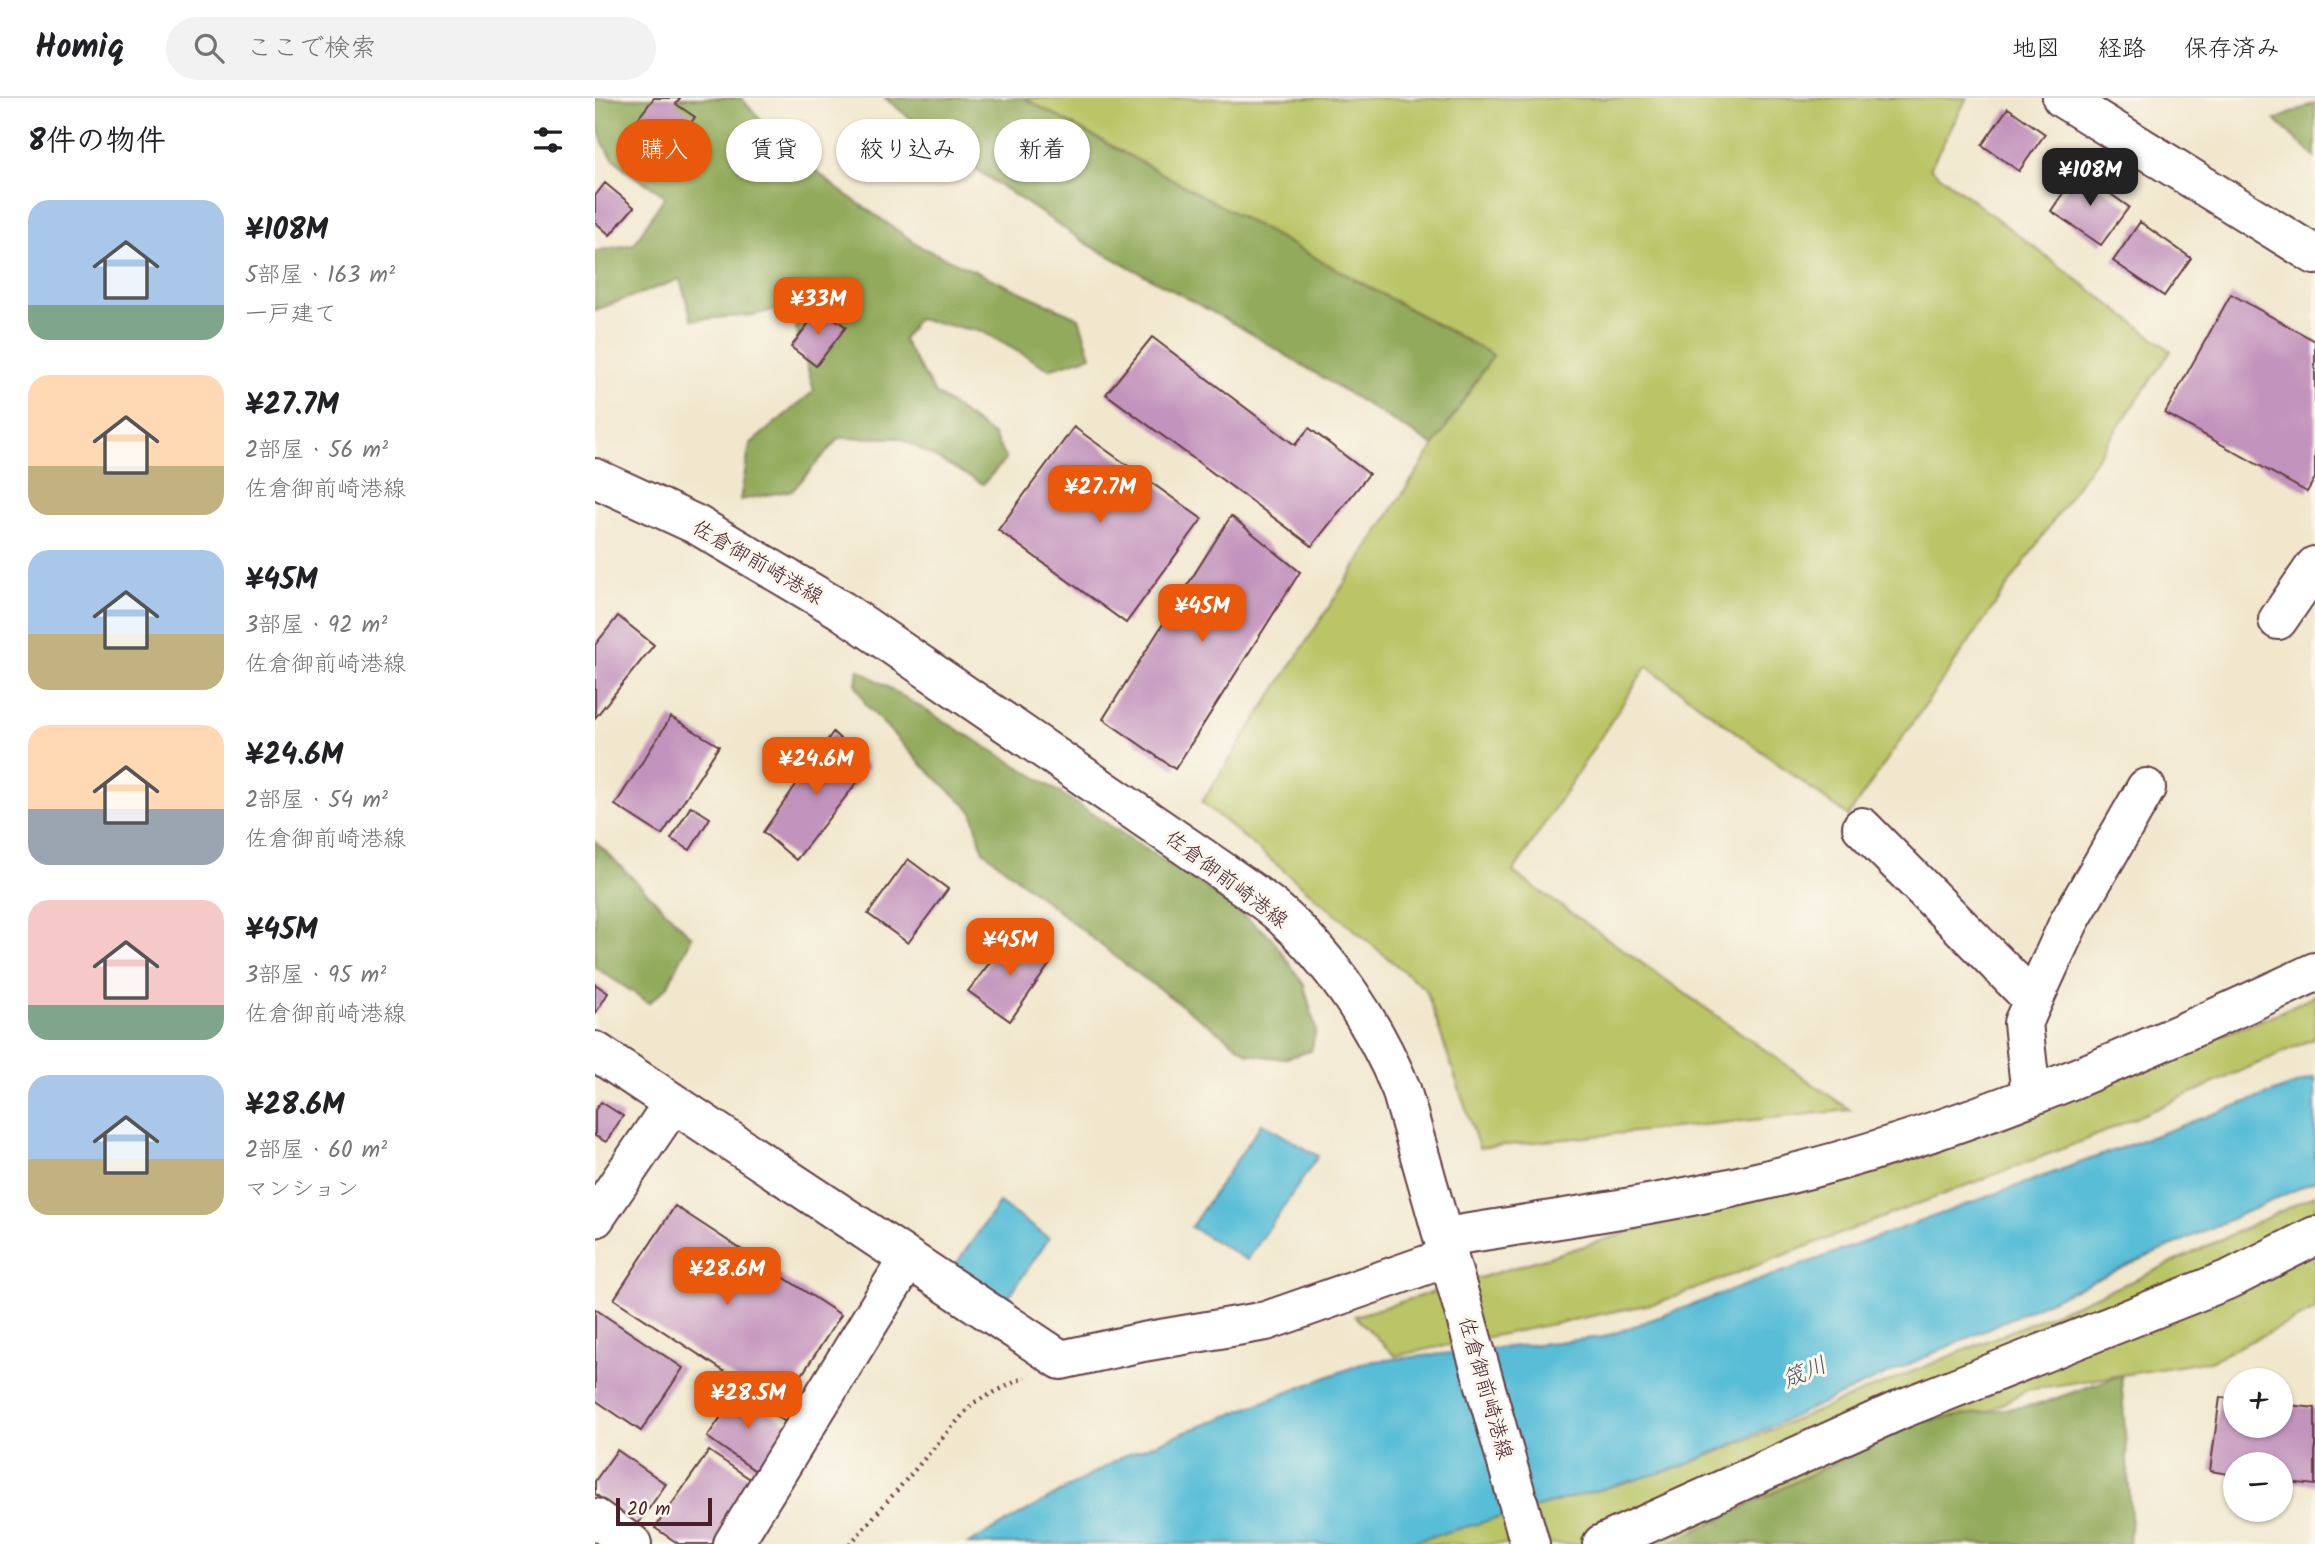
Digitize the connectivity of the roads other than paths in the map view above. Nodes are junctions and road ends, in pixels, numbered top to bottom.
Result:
1 (2062, 98) edge
2 (2315, 255) edge
3 (595, 478) edge
4 (2315, 566) edge
5 (2278, 620) dead end
6 (2146, 788) dead end
7 (1862, 827) dead end
8 (2315, 972) edge
9 (2033, 1000) junction
10 (595, 1051) edge
11 (2031, 1096) junction
12 (673, 1103) junction
13 (595, 1217) edge
14 (2315, 1236) edge
15 (1447, 1247) junction
16 (908, 1259) junction
17 (595, 1518) edge
18 (632, 1544) edge
19 (733, 1544) edge
20 (1530, 1544) edge
21 (1602, 1544) edge

1 - 2 street
3 - 15 street, 佐倉御前崎港線
4 - 5 street
6 - 9 street
7 - 9 street
8 - 11 street
9 - 11 street
10 - 12 street
11 - 15 street
12 - 13 street
12 - 16 street
14 - 21 street
15 - 16 street
15 - 20 street, 佐倉御前崎港線
16 - 19 street
17 - 18 street

